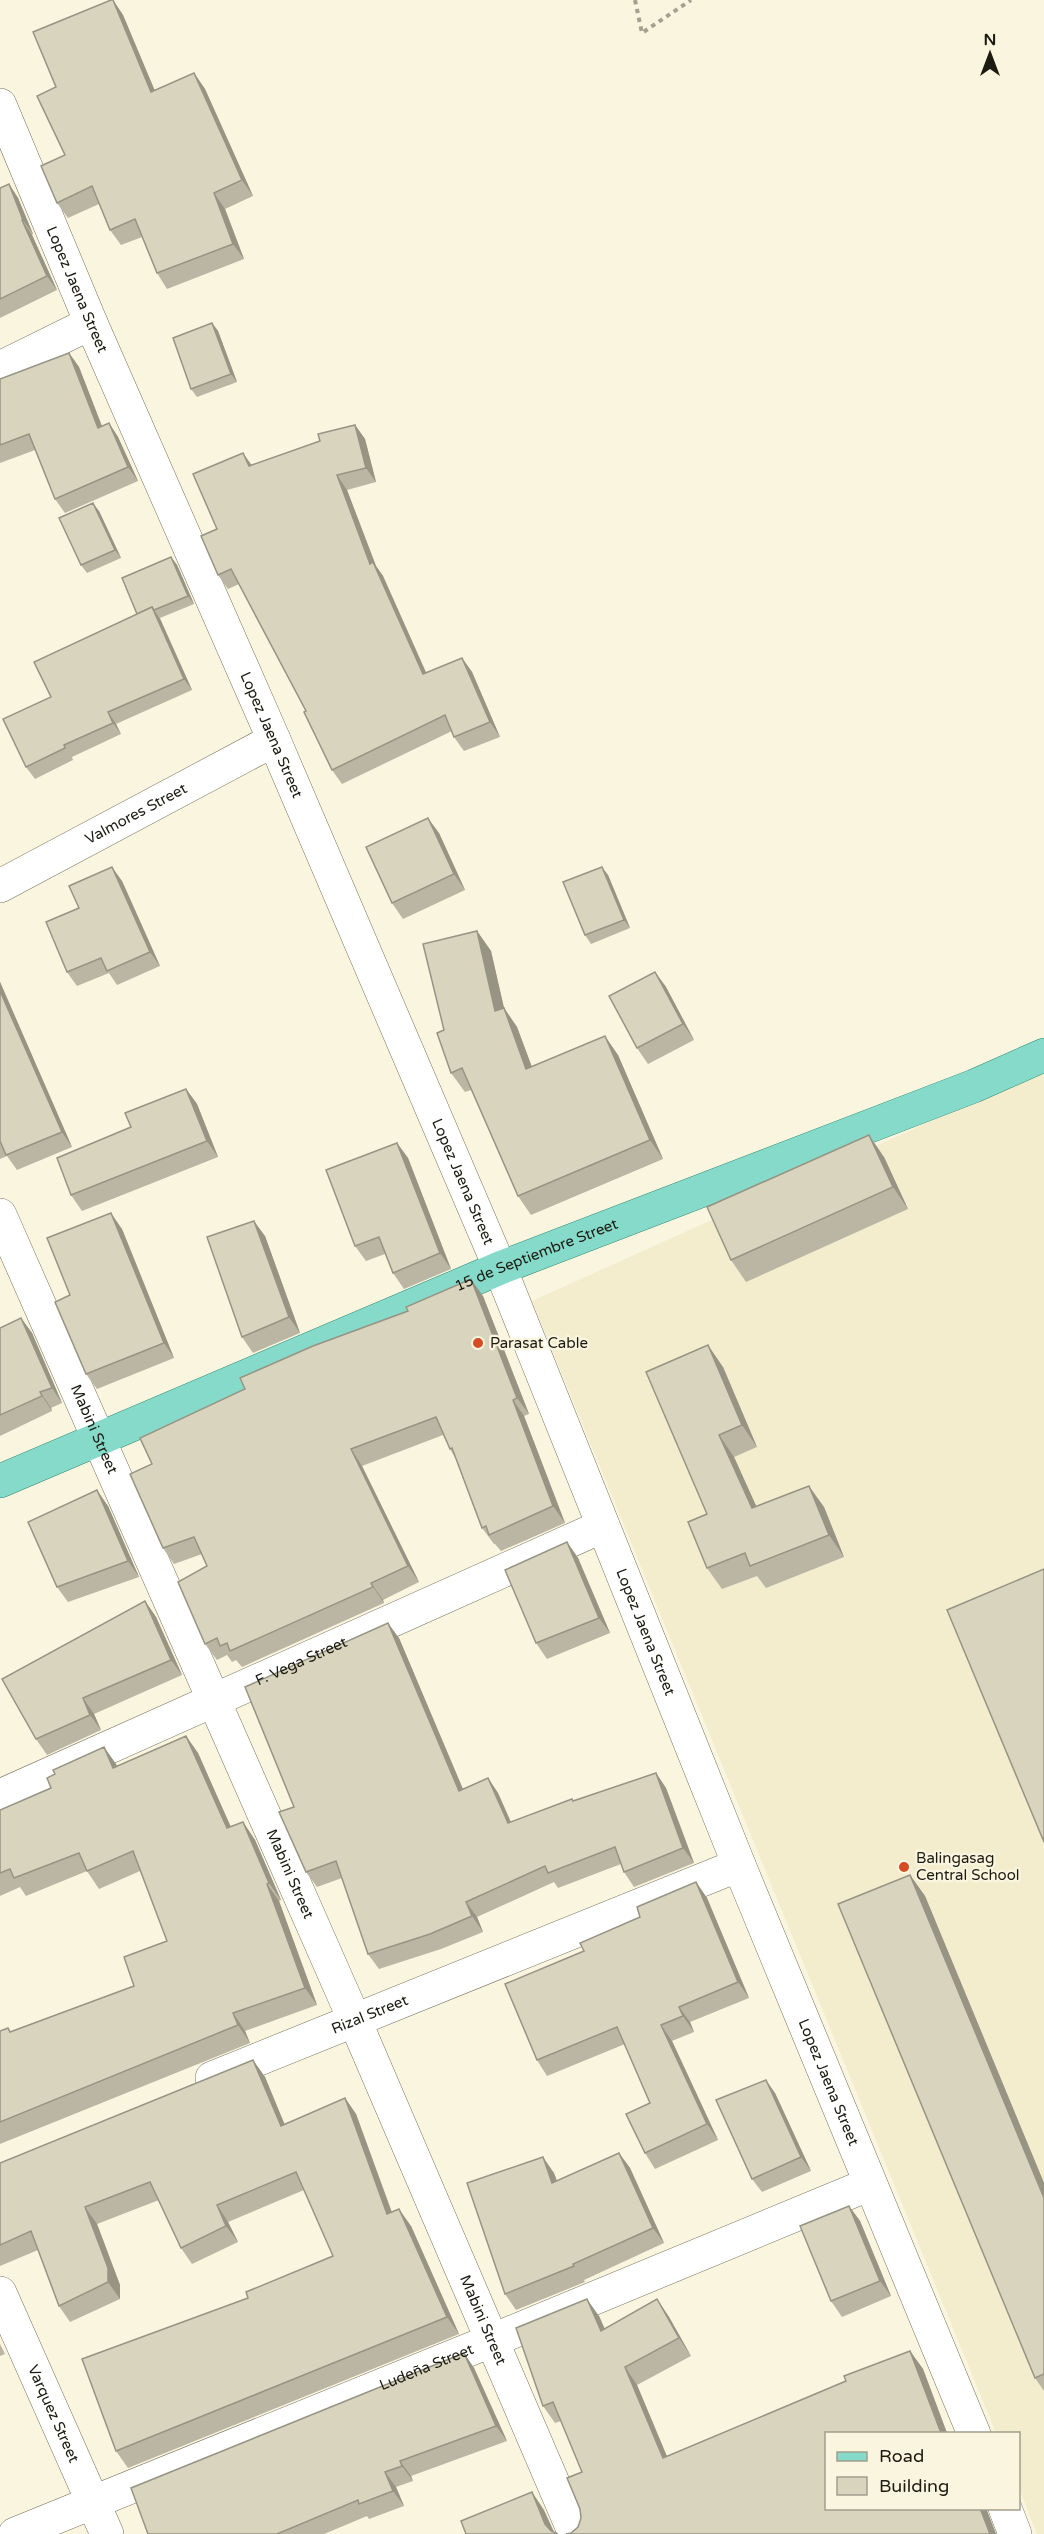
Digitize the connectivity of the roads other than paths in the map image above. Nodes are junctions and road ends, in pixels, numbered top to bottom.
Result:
1 (0, 105) edge
2 (91, 323) junction
3 (0, 368) edge
4 (274, 740) junction
5 (0, 886) edge
6 (1044, 1055) edge
7 (0, 1215) edge
8 (500, 1268) junction
9 (99, 1440) junction
10 (0, 1481) edge
11 (603, 1526) junction
12 (213, 1700) junction
13 (0, 1797) edge
14 (739, 1865) junction
15 (355, 2021) junction
16 (188, 2088) edge
17 (870, 2184) junction
18 (0, 2293) edge
19 (493, 2340) junction
20 (974, 2432) edge
21 (93, 2502) junction
22 (1006, 2510) edge
23 (15, 2534) edge
24 (107, 2534) edge
25 (575, 2534) edge
26 (1015, 2534) edge

1 - 2 street, Lopez Jaena Street
2 - 3 street
2 - 4 street, Lopez Jaena Street
4 - 5 street, Valmores Street
4 - 8 street, Lopez Jaena Street
6 - 8 main road, 15 de Septiembre Street
7 - 9 street, Mabini Street
8 - 9 main road, 15 de Septiembre Street
8 - 11 street, Lopez Jaena Street
9 - 10 main road, 15 de Septiembre Street
9 - 12 street, Mabini Street
11 - 12 street, F. Vega Street
11 - 14 street, Lopez Jaena Street
12 - 13 street, F. Vega Street
12 - 15 street, Mabini Street
14 - 15 street, Rizal Street
14 - 17 street, Lopez Jaena Street
15 - 16 street, Rizal Street
15 - 19 street, Mabini Street
17 - 19 street, Ludeña Street
17 - 20 street, Lopez Jaena Street
18 - 21 street, Varquez Street
19 - 21 street, Ludeña Street
19 - 25 street, Mabini Street
21 - 23 street, Ludeña Street
21 - 24 street, Varquez Street
22 - 26 street

